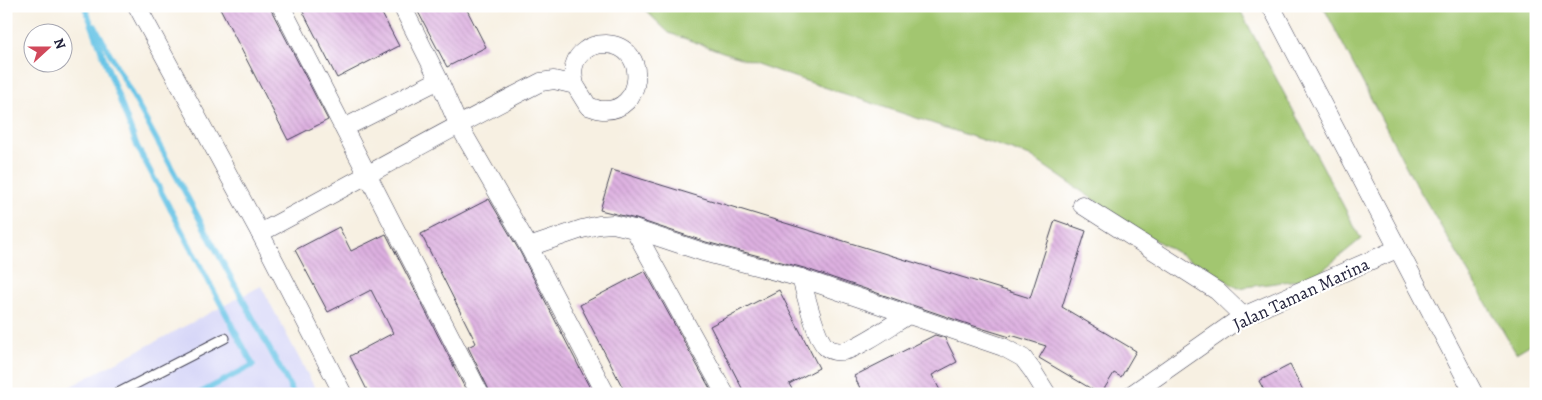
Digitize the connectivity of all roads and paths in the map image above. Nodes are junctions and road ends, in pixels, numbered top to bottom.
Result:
1 (137, 6) edge
2 (281, 6) edge
3 (402, 6) edge
4 (1271, 6) edge
5 (440, 80) junction
6 (575, 85) dead end
7 (458, 124) junction
8 (344, 128) junction
9 (369, 175) junction
10 (1082, 205) dead end
11 (634, 229) junction
12 (260, 233) junction
13 (529, 247) junction
14 (1397, 249) junction
15 (801, 278) junction
16 (908, 315) junction
17 (1243, 316) junction
18 (225, 338) dead end
19 (116, 394) edge
20 (343, 394) edge
21 (480, 394) edge
22 (606, 394) edge
23 (725, 394) edge
24 (1047, 394) edge
25 (1132, 394) edge
26 (1474, 394) edge

1 - 12 street
2 - 8 street
3 - 5 street
4 - 14 street
5 - 7 street
5 - 8 street
6 - 7 street
7 - 9 street
7 - 13 street
8 - 9 street
9 - 12 street
9 - 21 street
10 - 17 street
11 - 13 street
11 - 15 street
11 - 23 street
12 - 20 street
13 - 22 street
14 - 17 street, Jalan Taman Marina
14 - 26 street
15 - 16 street
15 - 16 street
16 - 24 street
17 - 25 street, Jalan Taman Marina
18 - 19 lane

